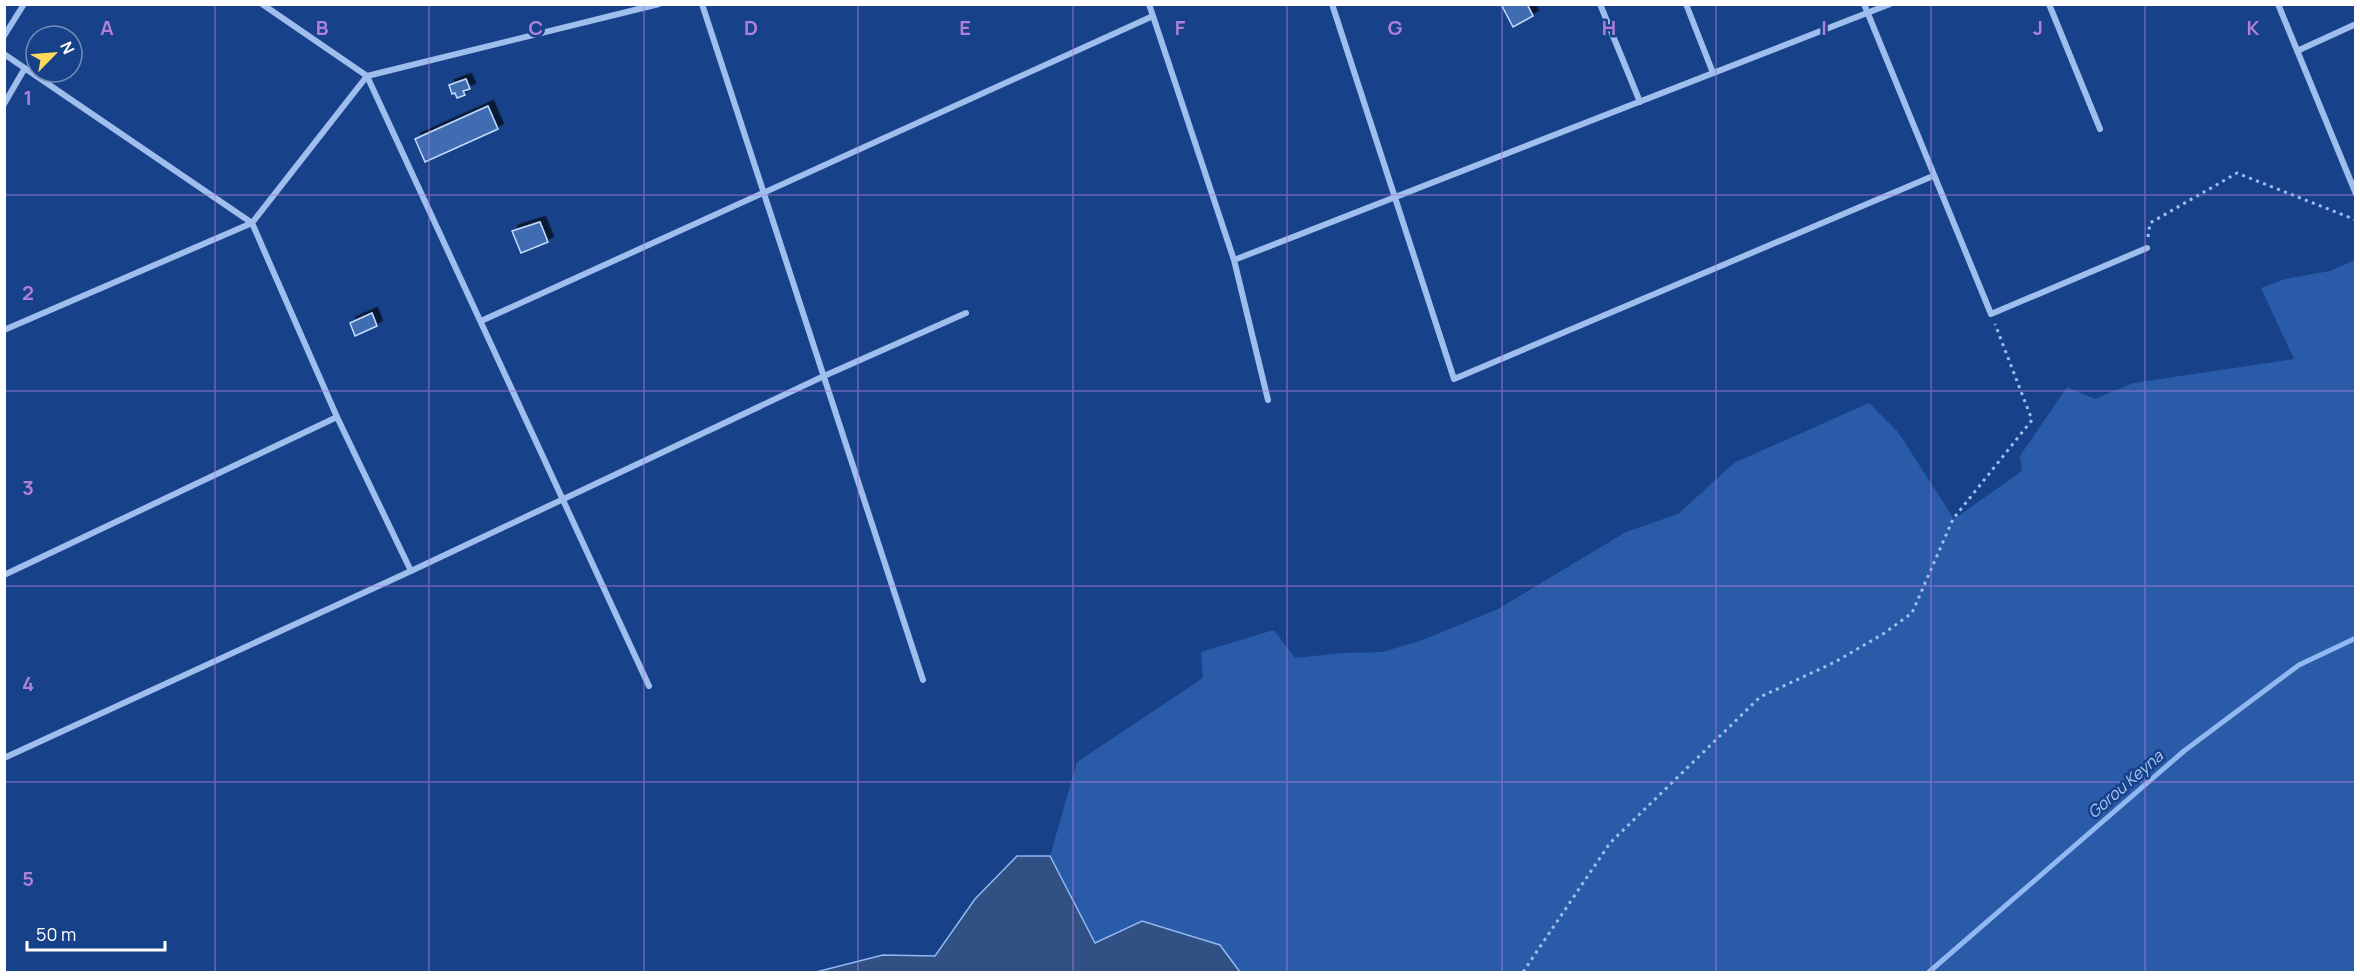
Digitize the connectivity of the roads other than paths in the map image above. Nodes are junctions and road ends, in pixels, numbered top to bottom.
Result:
1 (24, 4) edge
2 (262, 4) edge
3 (659, 4) edge
4 (702, 4) edge
5 (1149, 4) edge
6 (1332, 4) edge
7 (1600, 4) edge
8 (1686, 4) edge
9 (1864, 4) edge
10 (1890, 4) edge
11 (2049, 4) edge
12 (2278, 4) edge
13 (1867, 13) junction
14 (1153, 16) junction
15 (2355, 24) edge
16 (4, 36) edge
17 (2297, 51) junction
18 (4, 54) edge
19 (24, 67) edge
20 (24, 70) edge
21 (1713, 73) junction
22 (367, 76) junction
23 (48, 84) edge
24 (1640, 102) junction
25 (4, 104) edge
26 (2100, 129) dead end
27 (1933, 176) junction
28 (764, 192) junction
29 (2355, 194) edge
30 (1395, 197) junction
31 (252, 223) junction
32 (2147, 248) road end
33 (1234, 260) junction
34 (966, 313) dead end
35 (481, 321) junction
36 (4, 330) edge
37 (824, 376) junction
38 (1268, 400) dead end
39 (337, 417) junction
40 (563, 498) junction
41 (411, 571) junction
42 (4, 575) edge
43 (923, 680) dead end
44 (649, 686) dead end
45 (4, 758) edge

1 - 16 street
2 - 22 street
3 - 22 street
4 - 28 street
5 - 14 street
6 - 30 street
7 - 24 street
8 - 21 street
9 - 13 street
10 - 13 street
11 - 26 street
12 - 17 street
13 - 21 street
13 - 27 street
14 - 28 street
14 - 33 street
15 - 17 street
17 - 29 street
18 - 19 street
20 - 25 street
21 - 24 street
22 - 31 street
22 - 35 street
23 - 31 street
24 - 30 street
27 - 30 street
27 - 32 street
28 - 35 street
28 - 37 street
30 - 33 street
31 - 36 street
31 - 39 street
33 - 38 street
34 - 37 street
35 - 40 street
37 - 40 street
37 - 43 street
39 - 41 street
39 - 42 street
40 - 41 street
40 - 44 street
41 - 45 street

